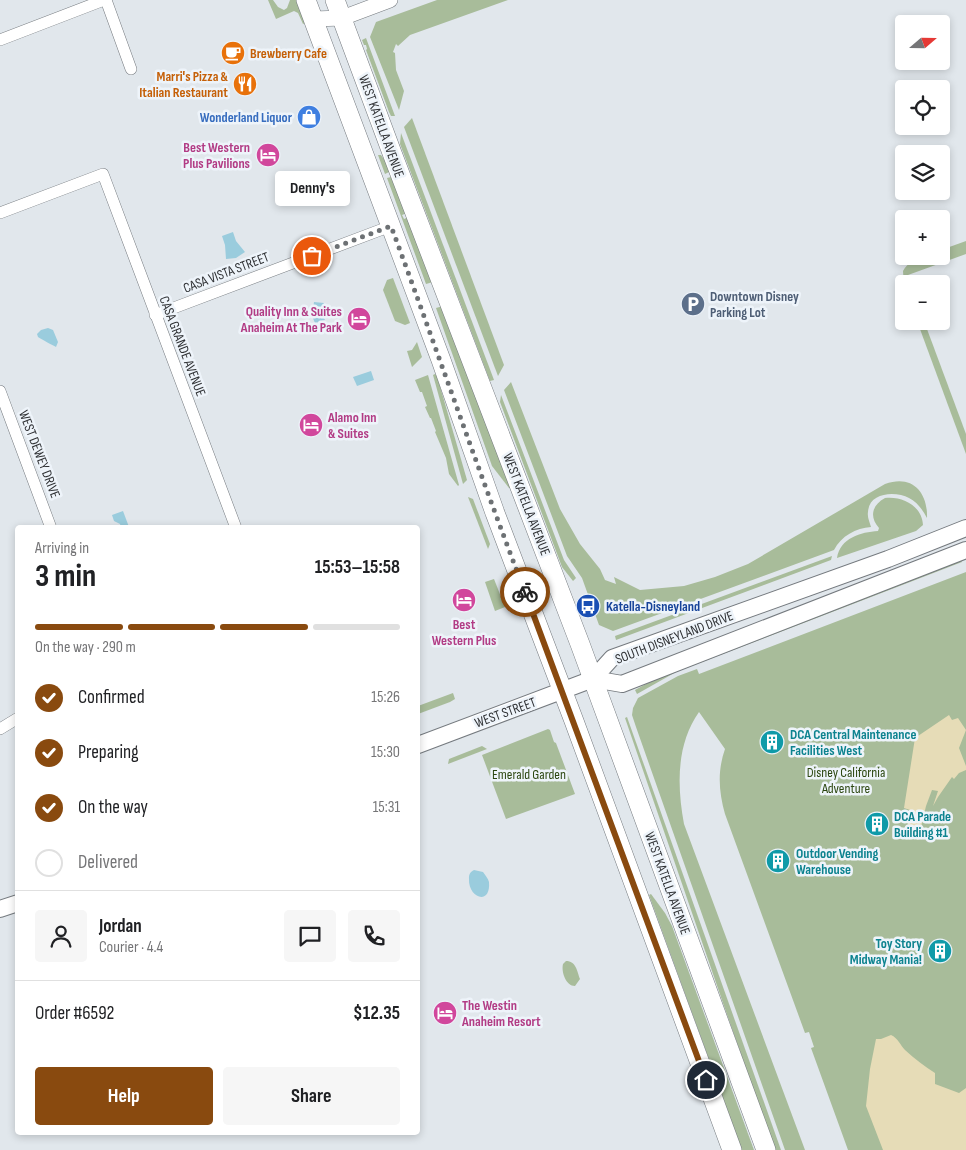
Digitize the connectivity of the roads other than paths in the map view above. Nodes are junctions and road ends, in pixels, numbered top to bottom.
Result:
1 (105, 0) edge
2 (306, 0) edge
3 (390, 0) edge
4 (338, 5) edge
5 (314, 19) junction
6 (0, 40) edge
7 (132, 69) dead end
8 (0, 213) edge
9 (391, 226) junction
10 (155, 315) junction
11 (0, 391) edge
12 (50, 525) edge
13 (235, 525) edge
14 (966, 529) edge
15 (966, 550) edge
16 (593, 679) junction
17 (563, 690) junction
18 (15, 720) edge
19 (0, 729) edge
20 (420, 744) edge
21 (15, 904) edge
22 (0, 909) edge
23 (732, 1150) edge
24 (766, 1150) edge

1 - 6 street
1 - 7 street
2 - 5 main road, WEST KATELLA AVENUE
3 - 4 street
4 - 5 street
4 - 16 main road, WEST KATELLA AVENUE
5 - 9 main road, WEST KATELLA AVENUE
8 - 10 street, CASA GRANDE AVENUE
9 - 10 street, CASA VISTA STREET
9 - 17 main road, WEST KATELLA AVENUE
10 - 13 street, CASA GRANDE AVENUE
11 - 12 street, WEST DEWEY DRIVE
14 - 16 main road, SOUTH DISNEYLAND DRIVE
15 - 16 main road, SOUTH DISNEYLAND DRIVE
16 - 17 main road, WEST STREET
16 - 24 main road, WEST KATELLA AVENUE
17 - 20 main road, WEST STREET
17 - 23 main road, WEST KATELLA AVENUE
18 - 19 street
21 - 22 main road

